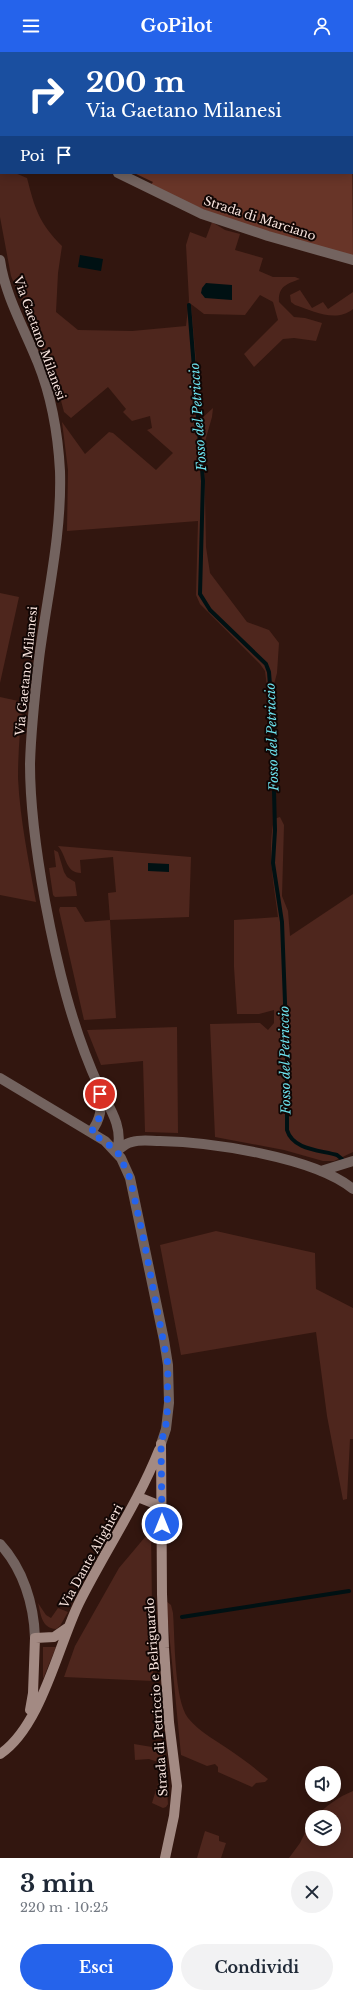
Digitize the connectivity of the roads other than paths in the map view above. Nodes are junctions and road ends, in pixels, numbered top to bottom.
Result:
1 (120, 174) edge
2 (0, 260) edge
3 (353, 260) edge
4 (0, 1078) edge
5 (99, 1086) junction
6 (91, 1132) junction
7 (117, 1151) junction
8 (353, 1161) edge
9 (321, 1171) junction
10 (353, 1189) edge
11 (161, 1444) junction
12 (138, 1497) junction
13 (162, 1510) junction
14 (0, 1544) edge
15 (67, 1628) junction
16 (35, 1638) junction
17 (23, 1729) junction
18 (0, 1754) edge
19 (165, 1858) edge

1 - 3 street, Strada di Marciano
2 - 5 street, Via Gaetano Milanesi
4 - 6 street, Strada di Petriccio e Belriguardo
5 - 6 street, Via Gaetano Milanesi
5 - 7 street, Via Gaetano Milanesi
6 - 7 street, Strada di Petriccio e Belriguardo
7 - 9 street
7 - 11 street, Strada di Petriccio e Belriguardo
8 - 9 street
9 - 10 street
11 - 12 street, Strada di Petriccio e Belriguardo
11 - 13 street, Strada di Petriccio e Belriguardo
12 - 13 street
12 - 15 street, Via Dante Alighieri
13 - 19 street, Strada di Petriccio e Belriguardo
14 - 16 street, Via Dante Alighieri
15 - 16 street, Via Dante Alighieri
15 - 17 street, Via Dante Alighieri
16 - 17 street, Via Dante Alighieri
17 - 18 street, Via Dante Alighieri

